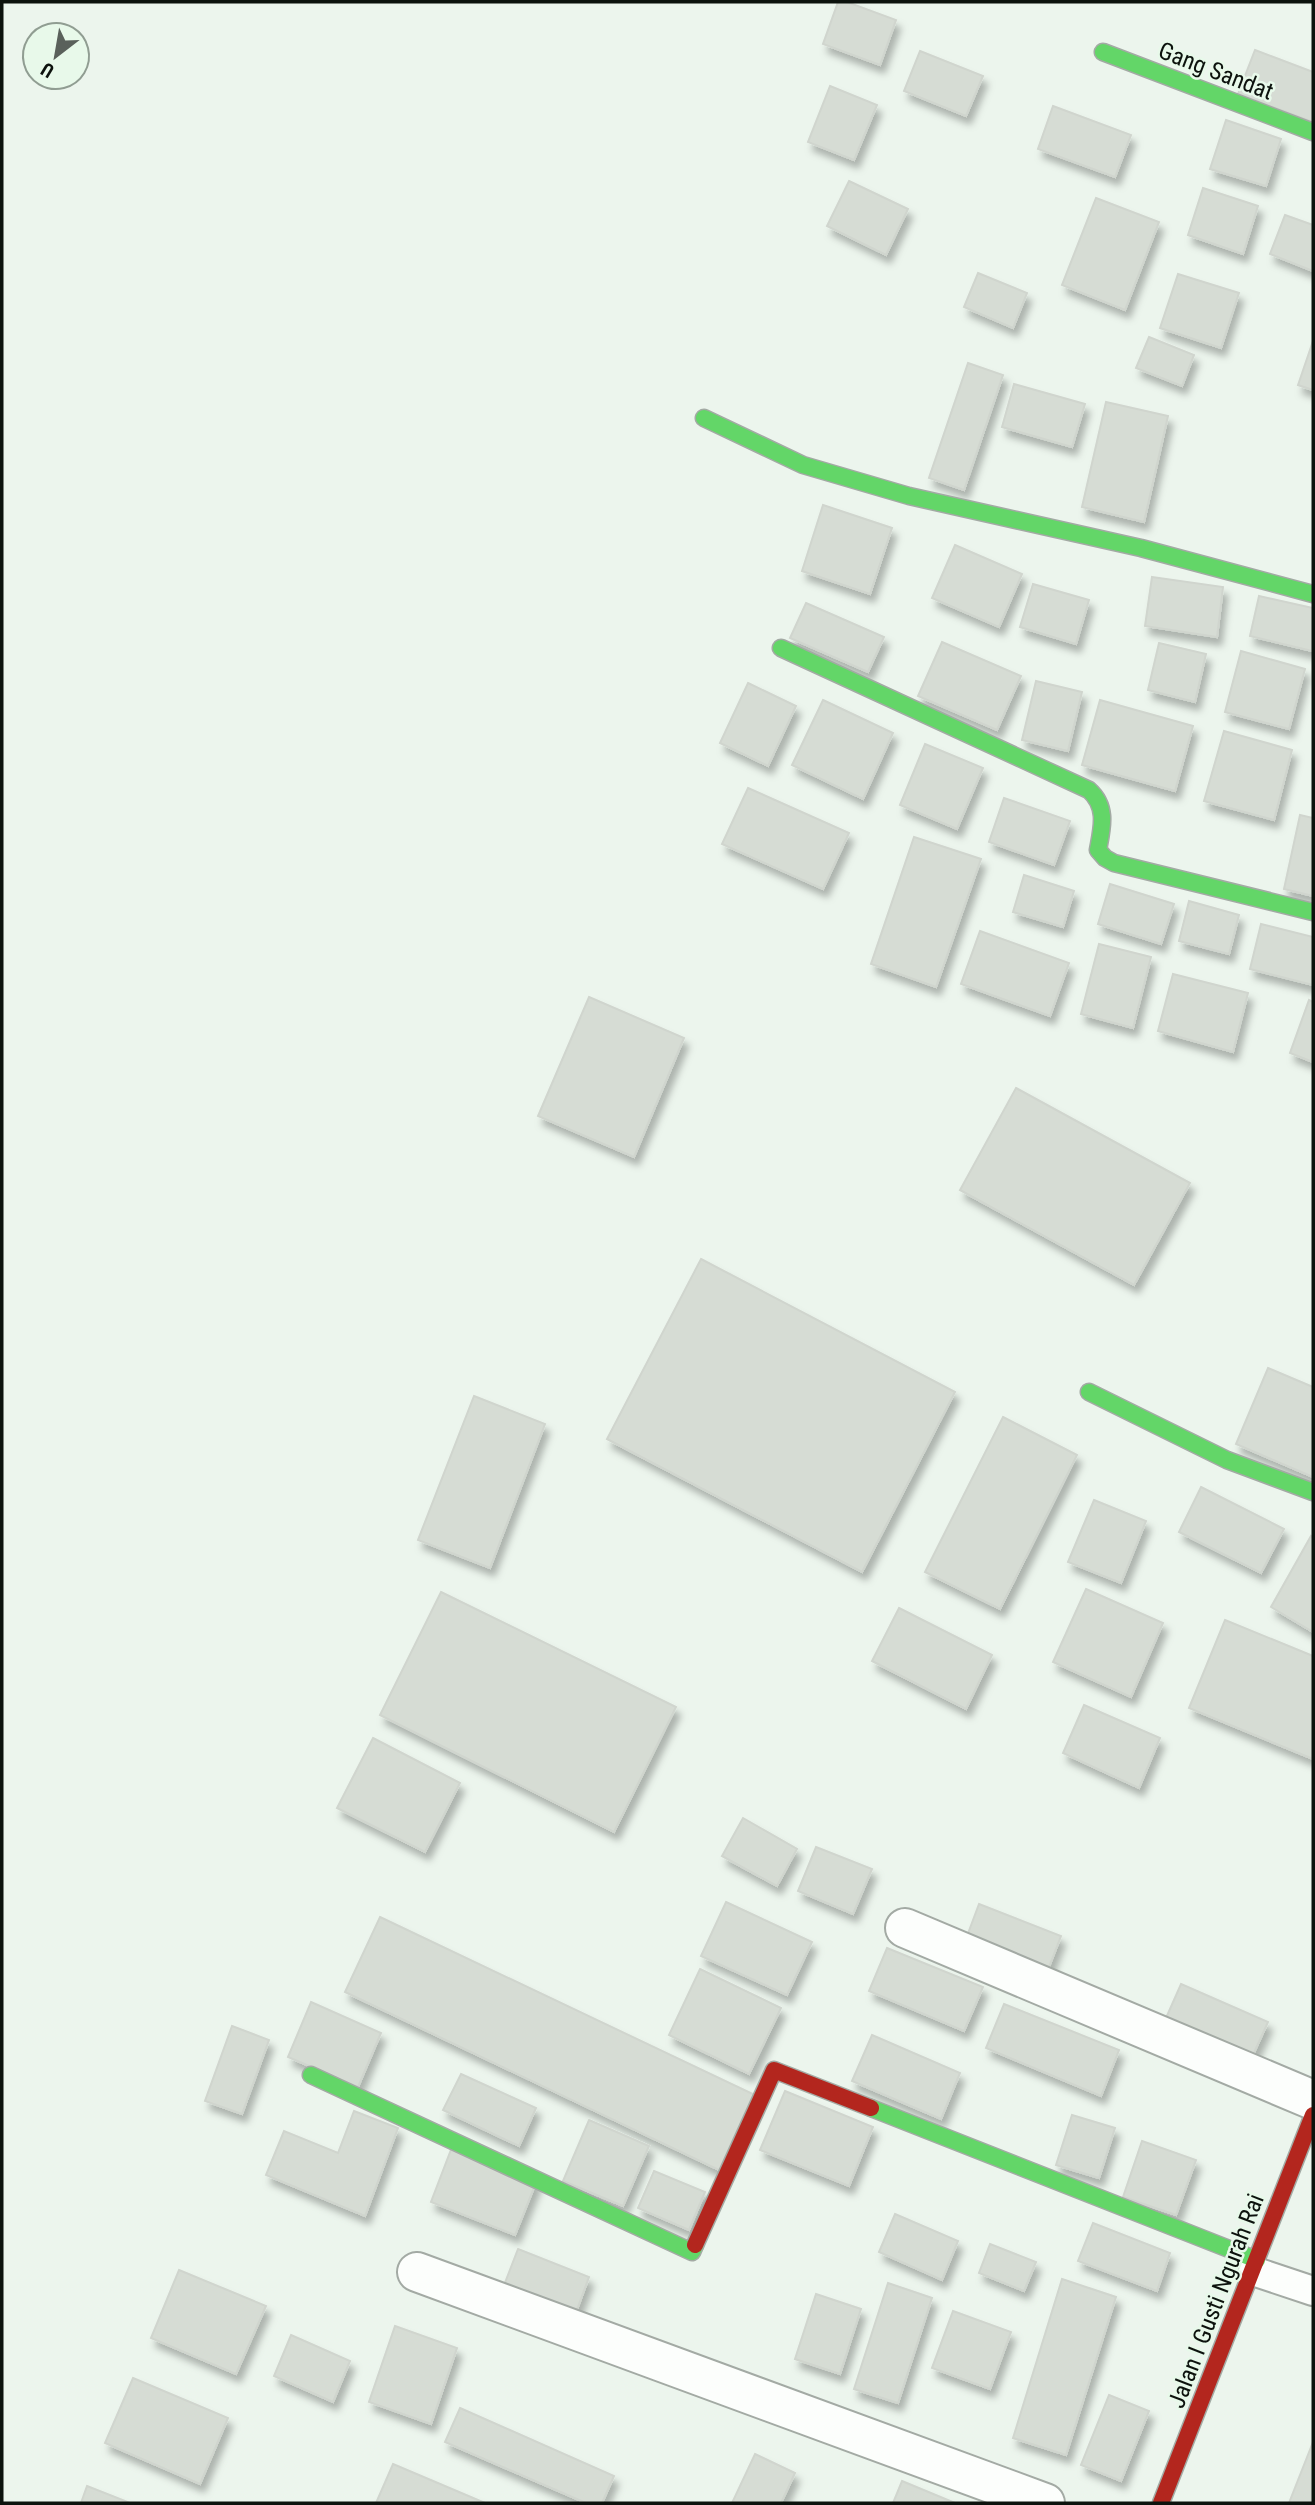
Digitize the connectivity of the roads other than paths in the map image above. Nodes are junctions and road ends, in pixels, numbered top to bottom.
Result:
1 (1102, 52) dead end
2 (1313, 132) edge
3 (704, 418) dead end
4 (1313, 594) edge
5 (781, 648) dead end
6 (1313, 912) edge
7 (1089, 1392) dead end
8 (1313, 1492) edge
9 (905, 1928) dead end
10 (311, 2075) dead end
11 (1313, 2100) edge
12 (1313, 2115) edge
13 (1255, 2265) junction
14 (417, 2272) dead end
15 (1313, 2291) edge
16 (1045, 2503) edge
17 (1161, 2503) edge

1 - 2 main road, Gang Sandat
3 - 4 main road
5 - 6 main road
7 - 8 main road
9 - 11 street
10 - 13 main road
12 - 13 main road, Jalan I Gusti Ngurah Rai
13 - 15 lane
13 - 17 main road, Jalan I Gusti Ngurah Rai
14 - 16 street

